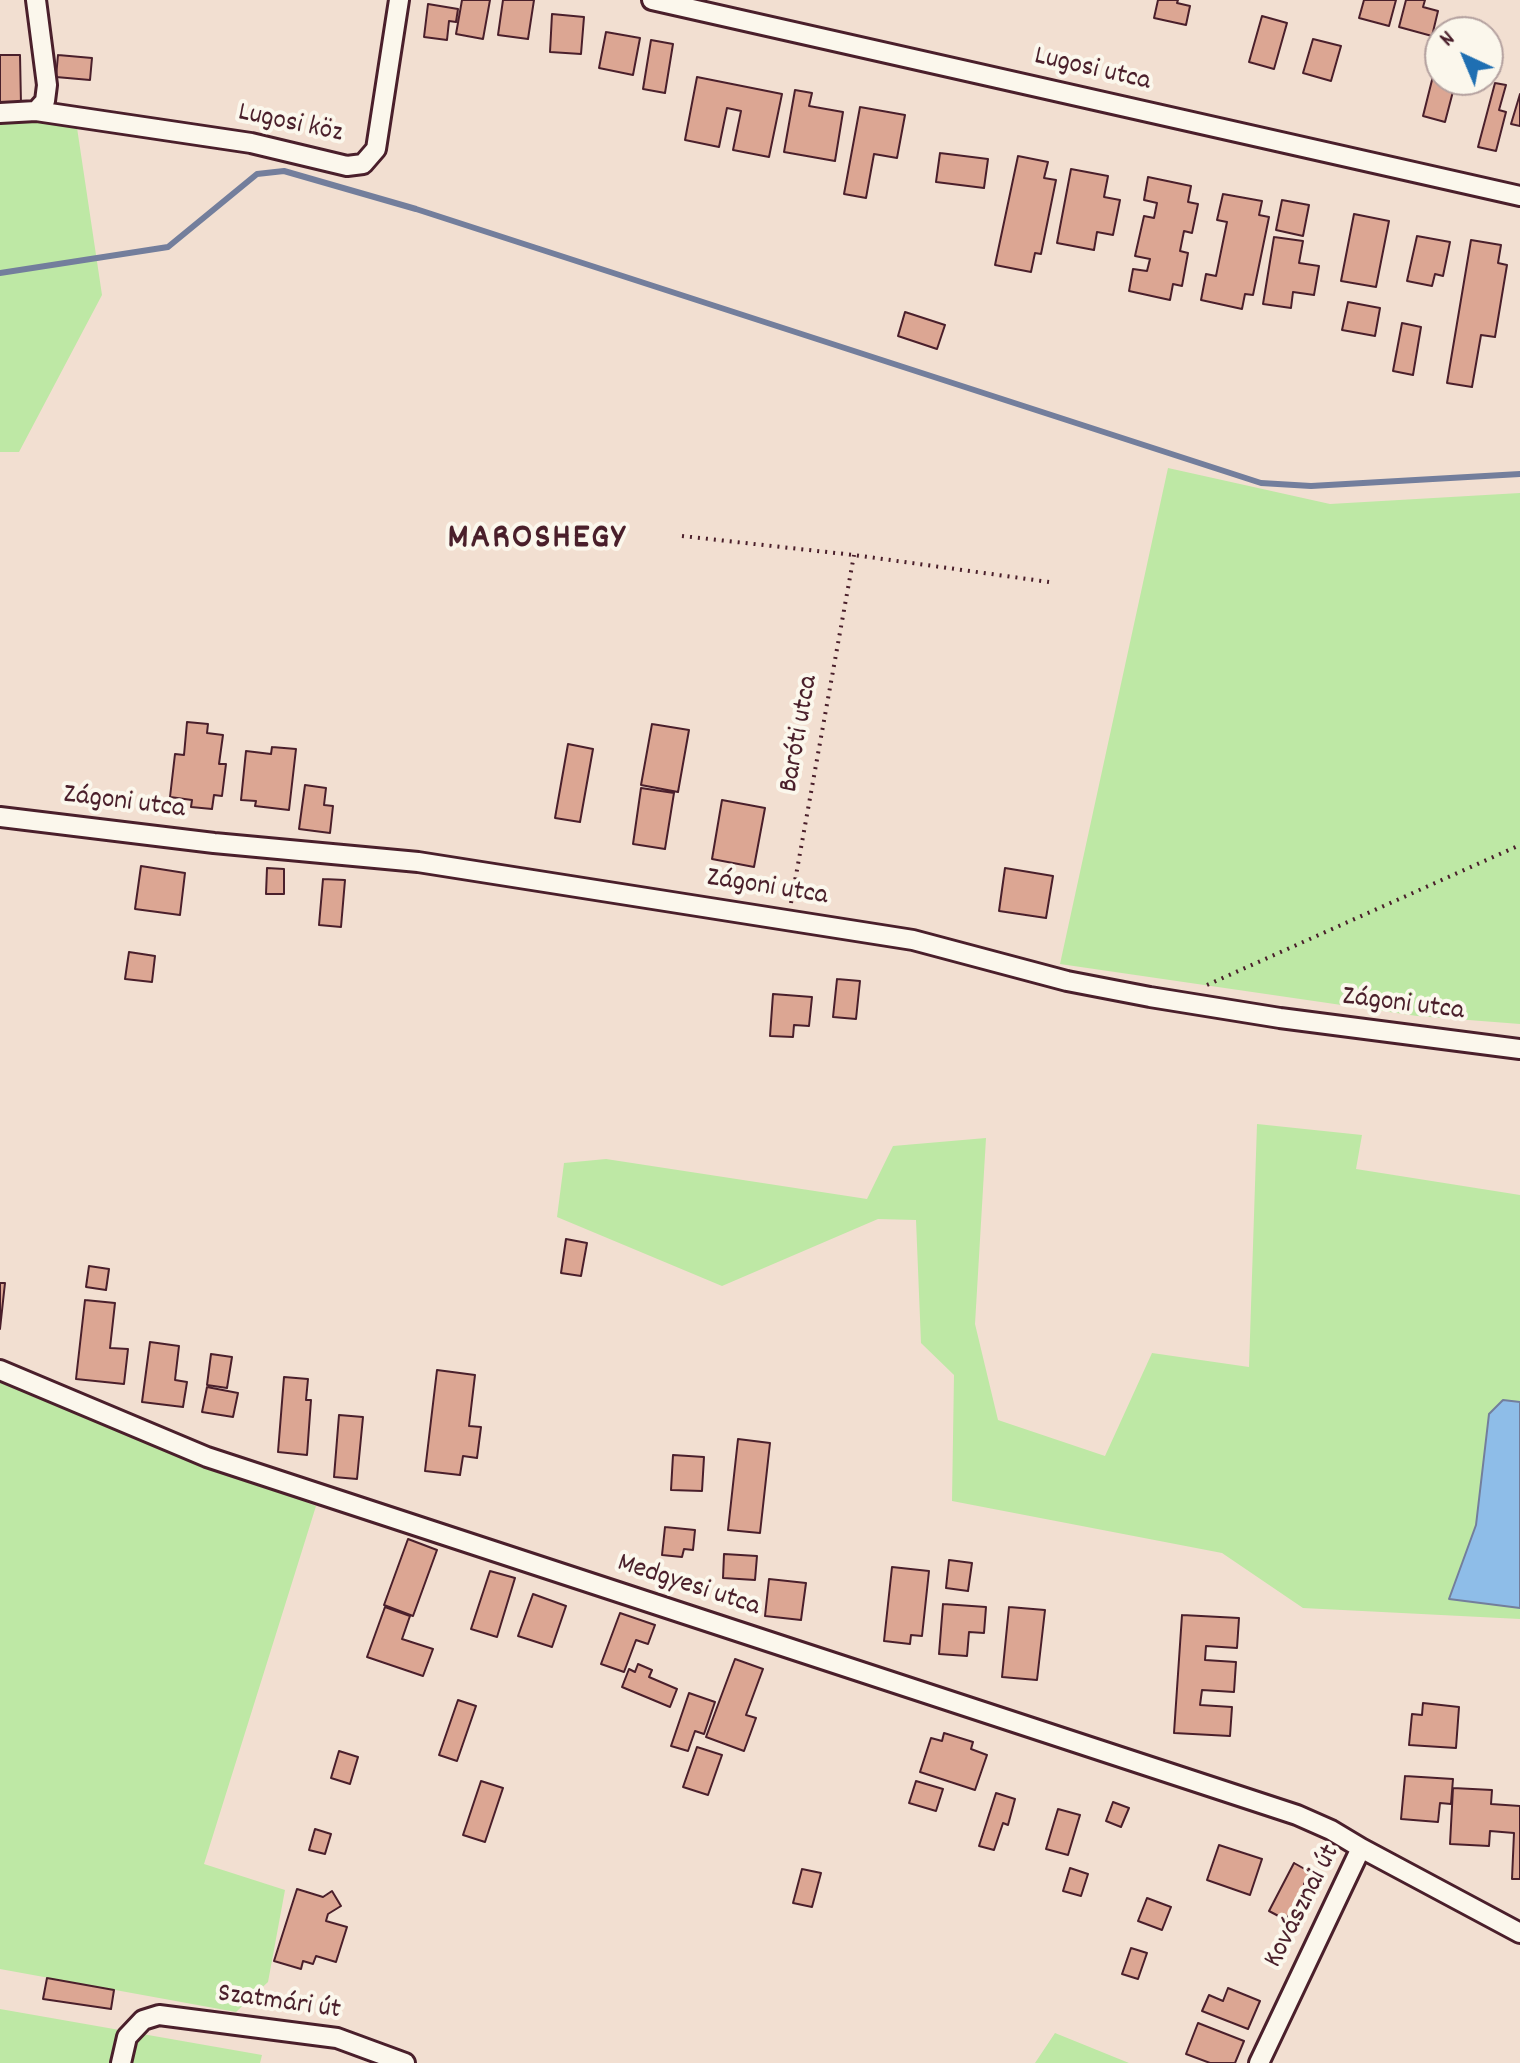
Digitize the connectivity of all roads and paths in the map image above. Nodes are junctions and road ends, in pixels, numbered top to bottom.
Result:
1 (36, 0) edge
2 (399, 0) edge
3 (652, 0) edge
4 (41, 106) junction
5 (0, 113) edge
6 (1520, 196) edge
7 (682, 536) dead end
8 (854, 555) junction
9 (1049, 582) dead end
10 (0, 817) edge
11 (1520, 845) edge
12 (788, 921) junction
13 (1172, 1001) junction
14 (1520, 1049) edge
15 (0, 1370) edge
16 (1361, 1848) junction
17 (1520, 1933) edge
18 (121, 2063) edge
19 (405, 2063) edge
20 (1259, 2063) edge

1 - 4 street
2 - 4 street, Lugosi köz
3 - 6 street, Lugosi utca
4 - 5 street
7 - 8 path
8 - 9 path
8 - 12 path, Baróti utca
10 - 12 street, Zágoni utca
11 - 13 path
12 - 13 street, Zágoni utca
13 - 14 street, Zágoni utca
15 - 16 street, Medgyesi utca
16 - 17 street, Kovásznai út
16 - 20 street, Kovásznai út
18 - 19 street, Szatmári út

